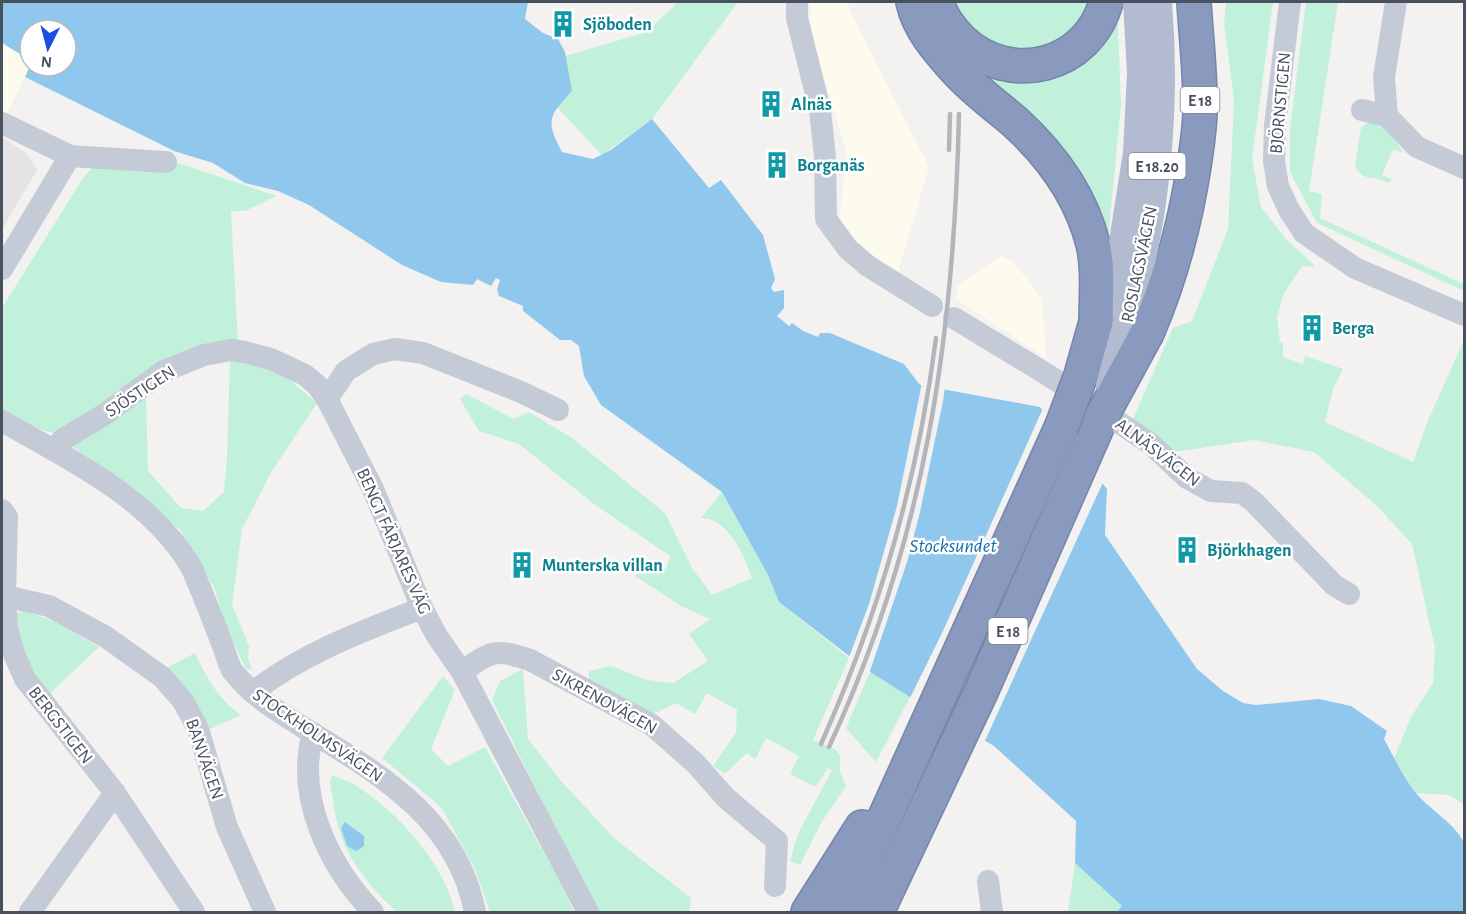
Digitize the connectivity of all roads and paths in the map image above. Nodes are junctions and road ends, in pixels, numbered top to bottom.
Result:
1 (797, 2) edge
2 (913, 2) edge
3 (937, 2) edge
4 (1106, 2) edge
5 (1137, 2) edge
6 (1158, 2) edge
7 (1194, 2) edge
8 (1290, 2) edge
9 (1396, 2) edge
10 (1362, 110) dead end
11 (1387, 116) junction
12 (2, 123) edge
13 (70, 156) junction
14 (166, 162) dead end
15 (1464, 168) edge
16 (2, 269) edge
17 (932, 306) dead end
18 (1464, 315) edge
19 (954, 318) dead end
20 (1123, 328) junction
21 (327, 399) junction
22 (558, 410) dead end
23 (2, 421) edge
24 (54, 450) junction
25 (2, 510) edge
26 (1348, 594) dead end
27 (5, 596) junction
28 (422, 608) junction
29 (462, 672) junction
30 (253, 692) junction
31 (313, 733) junction
32 (114, 793) junction
33 (872, 825) junction
34 (909, 844) junction
35 (988, 881) dead end
36 (775, 886) dead end
37 (30, 912) edge
38 (194, 912) edge
39 (265, 912) edge
40 (372, 912) edge
41 (475, 912) edge
42 (588, 912) edge
43 (808, 912) edge
44 (842, 912) edge
45 (877, 912) edge
46 (890, 912) edge
47 (992, 912) edge

1 - 17 street
2 - 20 highway, E 18
3 - 4 highway
5 - 20 main road, ROSLAGSVÄGEN / E 18.20
6 - 20 main road, ROSLAGSVÄGEN / E 18.20
7 - 20 highway, E 18
8 - 18 street, BJÖRNSTIGEN
9 - 11 street
10 - 11 street
11 - 15 street
12 - 13 street
13 - 14 street
13 - 16 street
19 - 26 street, ALNÄSVÄGEN
20 - 33 highway, E 18, bridge
20 - 34 highway, E 18, bridge
21 - 22 street
21 - 24 street, SJÖSTIGEN
21 - 28 street, BENGT FÄRJARES VÄG
23 - 24 street, STOCKHOLMSVÄGEN
24 - 30 street, STOCKHOLMSVÄGEN
25 - 27 street, BERGSTIGEN
27 - 32 street, BERGSTIGEN
27 - 39 street, BANVÄGEN
28 - 29 street, BENGT FÄRJARES VÄG
28 - 30 street
29 - 36 street, SIKRENOVÄGEN
29 - 42 street, BENGT FÄRJARES VÄG
30 - 31 street, STOCKHOLMSVÄGEN
31 - 40 street
31 - 41 street, STOCKHOLMSVÄGEN
32 - 37 street
32 - 38 street, BERGSTIGEN
33 - 43 highway
33 - 44 highway
34 - 45 highway, E 18
34 - 46 highway
35 - 47 street

